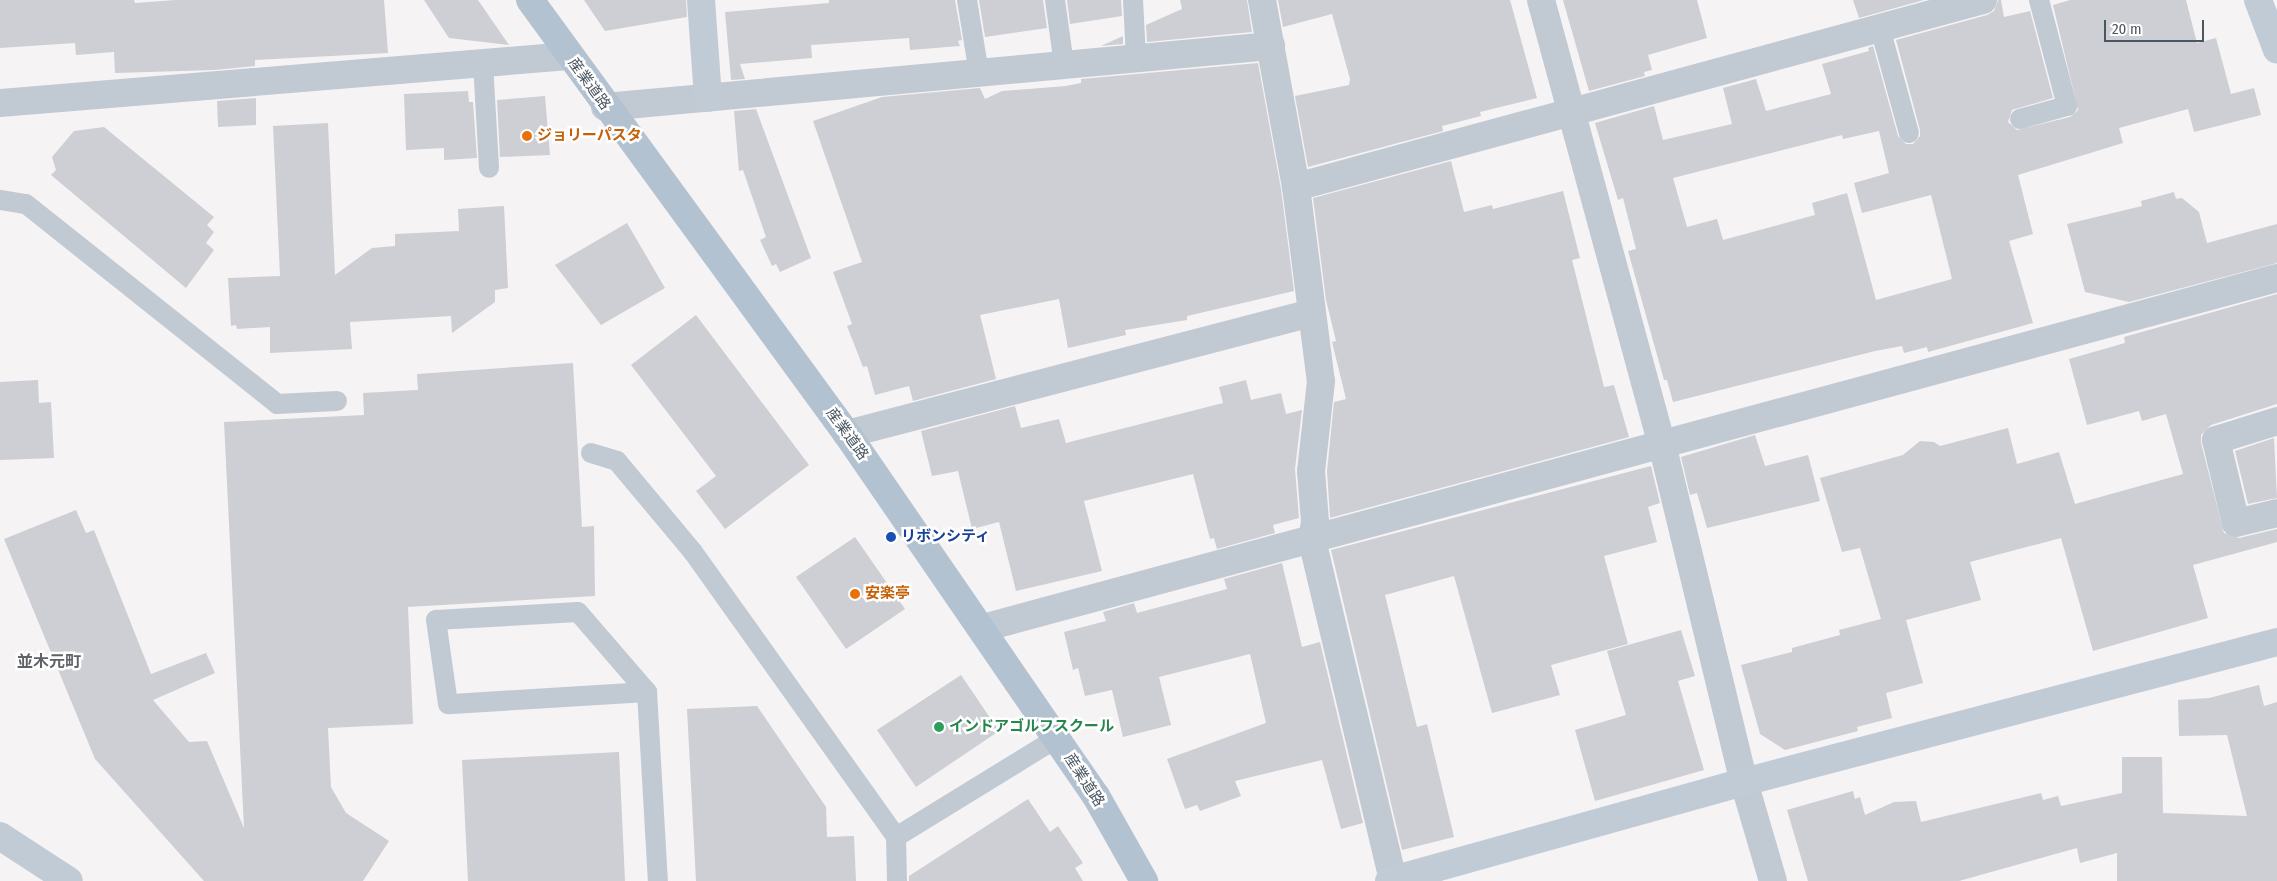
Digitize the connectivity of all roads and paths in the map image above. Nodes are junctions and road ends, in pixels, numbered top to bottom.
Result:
1 (530, 0) edge
2 (700, 0) edge
3 (967, 0) edge
4 (1055, 0) edge
5 (1133, 0) edge
6 (1262, 0) edge
7 (1541, 0) edge
8 (2038, 0) edge
9 (2258, 0) edge
10 (1972, 1) edge
11 (1880, 28) junction
12 (1271, 46) junction
13 (2277, 50) edge
14 (569, 56) junction
15 (1136, 58) junction
16 (483, 63) junction
17 (1064, 65) junction
18 (979, 73) junction
19 (708, 98) junction
20 (0, 103) edge
21 (605, 107) junction
22 (1572, 114) junction
23 (2020, 119) dead end
24 (1909, 133) dead end
25 (489, 168) dead end
26 (1296, 187) junction
27 (0, 200) edge
28 (2277, 278) edge
29 (1312, 313) junction
30 (337, 401) dead end
31 (2277, 421) edge
32 (847, 434) junction
33 (1662, 444) junction
34 (591, 453) dead end
35 (2277, 513) edge
36 (1312, 540) junction
37 (983, 628) junction
38 (2277, 642) edge
39 (646, 692) junction
40 (1057, 738) junction
41 (1744, 782) junction
42 (0, 836) edge
43 (896, 837) junction
44 (1391, 880) edge
45 (69, 881) edge
46 (658, 881) edge
47 (897, 881) edge
48 (1144, 881) edge
49 (1773, 881) edge

1 - 14 main road, 産業道路
2 - 19 street
3 - 18 lane
4 - 17 lane
5 - 15 lane
6 - 12 street
7 - 22 street
8 - 23 lane
9 - 13 street
10 - 11 street
11 - 22 street
11 - 24 lane
12 - 15 street
12 - 26 street
14 - 16 street
14 - 21 main road, 産業道路
15 - 17 street
16 - 20 street
16 - 25 lane
17 - 18 street
18 - 19 street
19 - 21 street
21 - 32 main road, 産業道路
22 - 26 street
22 - 33 street
26 - 29 street
27 - 30 lane
28 - 33 street
29 - 32 street
29 - 36 street
31 - 35 street
32 - 37 main road, 産業道路
33 - 36 street
33 - 41 street
34 - 43 lane
36 - 37 street
36 - 44 street
37 - 40 main road, 産業道路
38 - 41 street
39 - 39 lane
39 - 46 lane
40 - 43 lane
40 - 48 main road, 産業道路
41 - 44 street
41 - 49 street
42 - 45 street
43 - 47 lane

